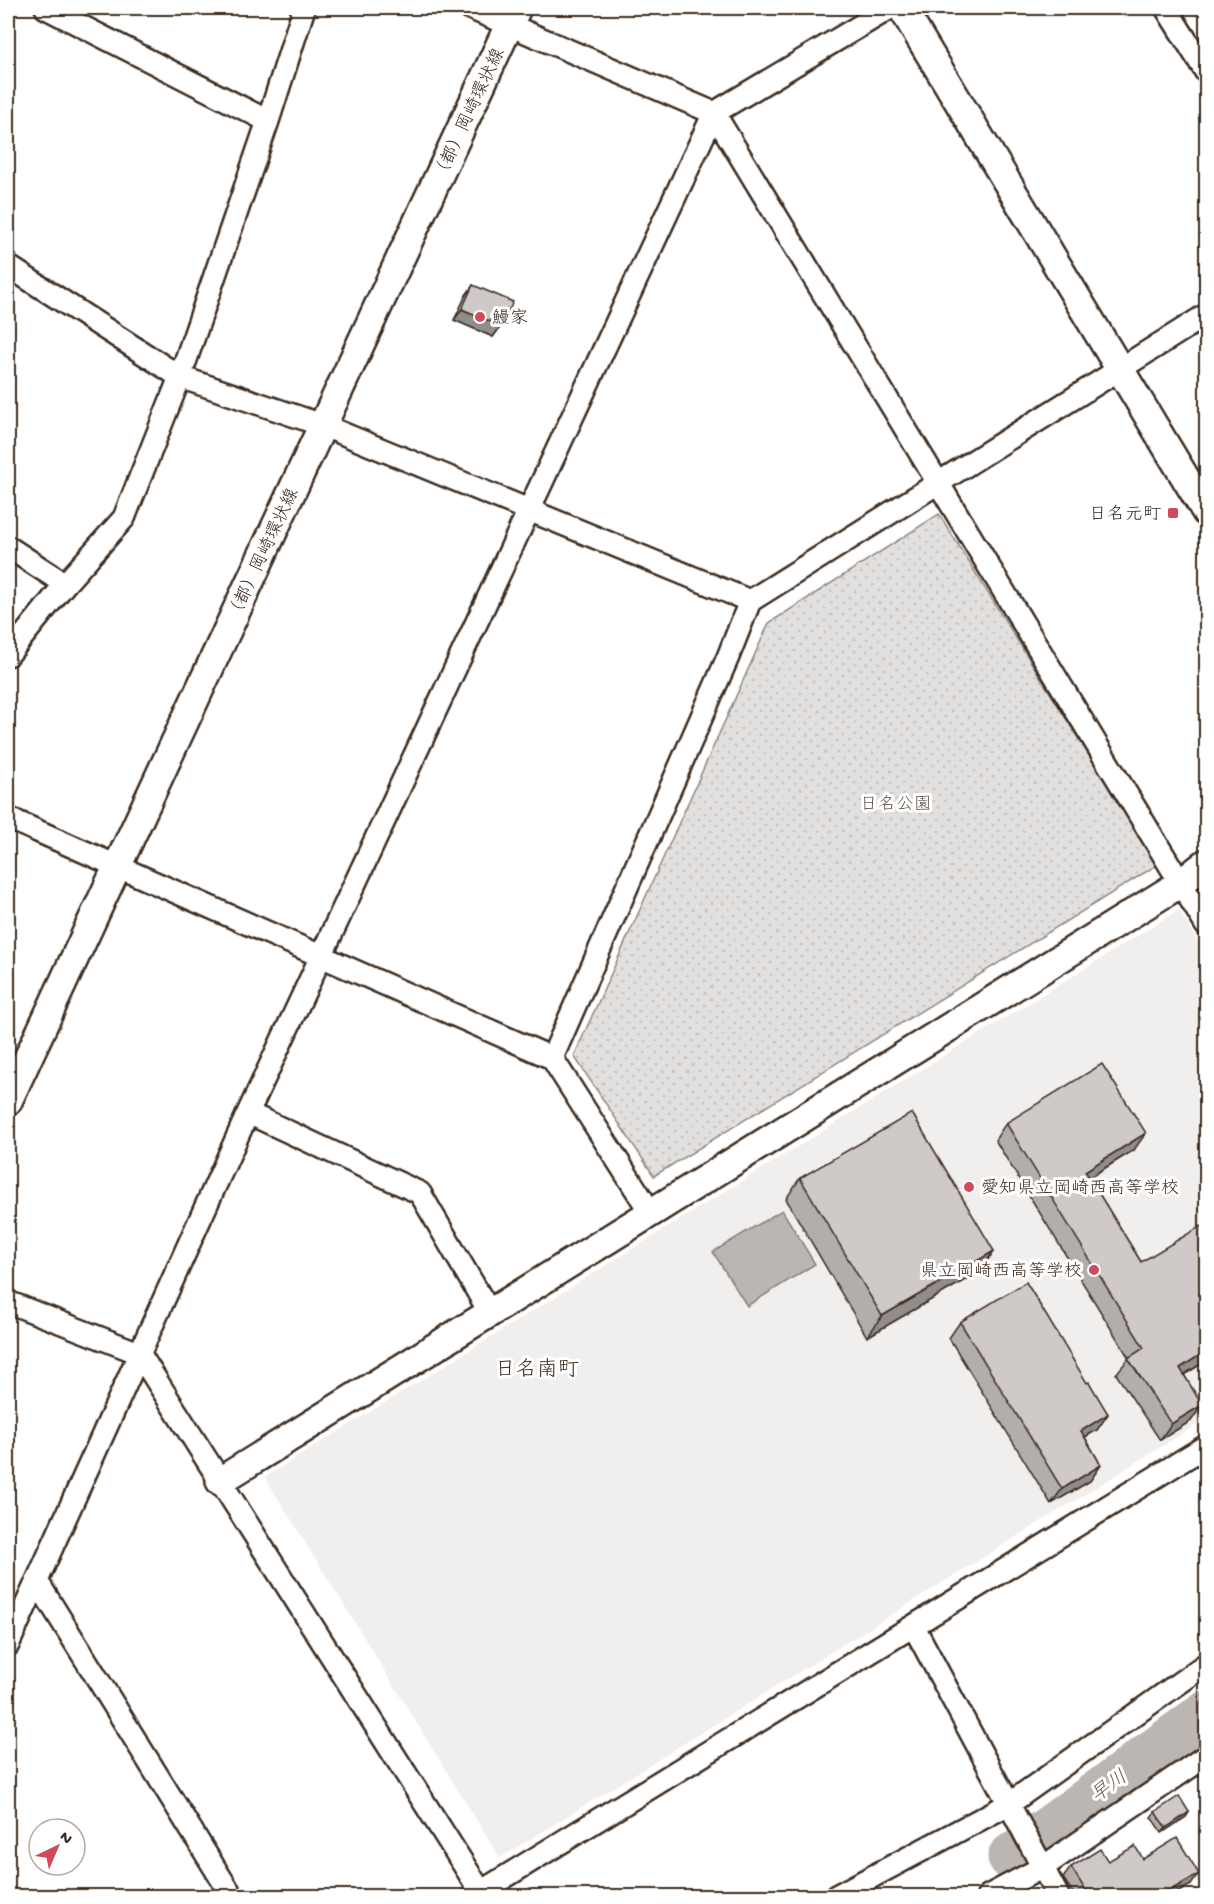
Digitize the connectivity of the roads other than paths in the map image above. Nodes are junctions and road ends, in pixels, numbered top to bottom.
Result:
1 (46, 8) edge
2 (304, 8) edge
3 (470, 8) edge
4 (890, 8) edge
5 (902, 8) edge
6 (1166, 8) edge
7 (513, 16) edge
8 (1206, 72) edge
9 (714, 113) junction
10 (268, 121) junction
11 (8, 266) edge
12 (1206, 315) edge
13 (1119, 369) junction
14 (180, 377) junction
15 (322, 425) junction
16 (938, 482) junction
17 (530, 510) junction
18 (1206, 512) edge
19 (8, 547) edge
20 (65, 584) junction
21 (750, 601) junction
22 (8, 655) edge
23 (8, 818) edge
24 (1206, 863) edge
25 (117, 866) junction
26 (1181, 883) junction
27 (1206, 925) edge
28 (321, 956) junction
29 (552, 1058) junction
30 (8, 1101) edge
31 (248, 1113) junction
32 (651, 1213) junction
33 (8, 1302) edge
34 (490, 1313) junction
35 (139, 1353) junction
36 (1206, 1446) edge
37 (220, 1481) junction
38 (37, 1581) junction
39 (914, 1627) junction
40 (8, 1645) edge
41 (1206, 1664) edge
42 (1206, 1756) edge
43 (1009, 1804) junction
44 (1043, 1867) junction
45 (477, 1894) edge
46 (232, 1896) edge
47 (836, 1896) edge
48 (988, 1896) edge
49 (1058, 1896) edge

1 - 10 street
2 - 10 street
3 - 7 street
4 - 9 street
5 - 13 street
6 - 8 street
7 - 9 street
7 - 15 street, （都）岡崎環状線
9 - 16 street
9 - 17 street
10 - 14 street
11 - 14 street
12 - 13 street
13 - 16 street
13 - 18 street
14 - 15 street
14 - 20 street
15 - 17 street
15 - 25 street, （都）岡崎環状線
16 - 21 street
16 - 26 street
17 - 21 street
17 - 28 street
19 - 20 street
20 - 22 street
21 - 29 street
23 - 25 street
24 - 26 street
25 - 28 street
25 - 30 street, （都）岡崎環状線
26 - 27 street
26 - 32 street
28 - 29 street
28 - 31 street
29 - 32 street
31 - 34 street
31 - 35 street
32 - 34 street
33 - 35 street
34 - 37 street
35 - 37 street
35 - 38 street
36 - 39 street
37 - 45 street
38 - 40 street
38 - 46 street
39 - 43 street
39 - 45 street
41 - 43 street
42 - 44 street
43 - 44 street
43 - 47 street
44 - 48 street
44 - 49 street

